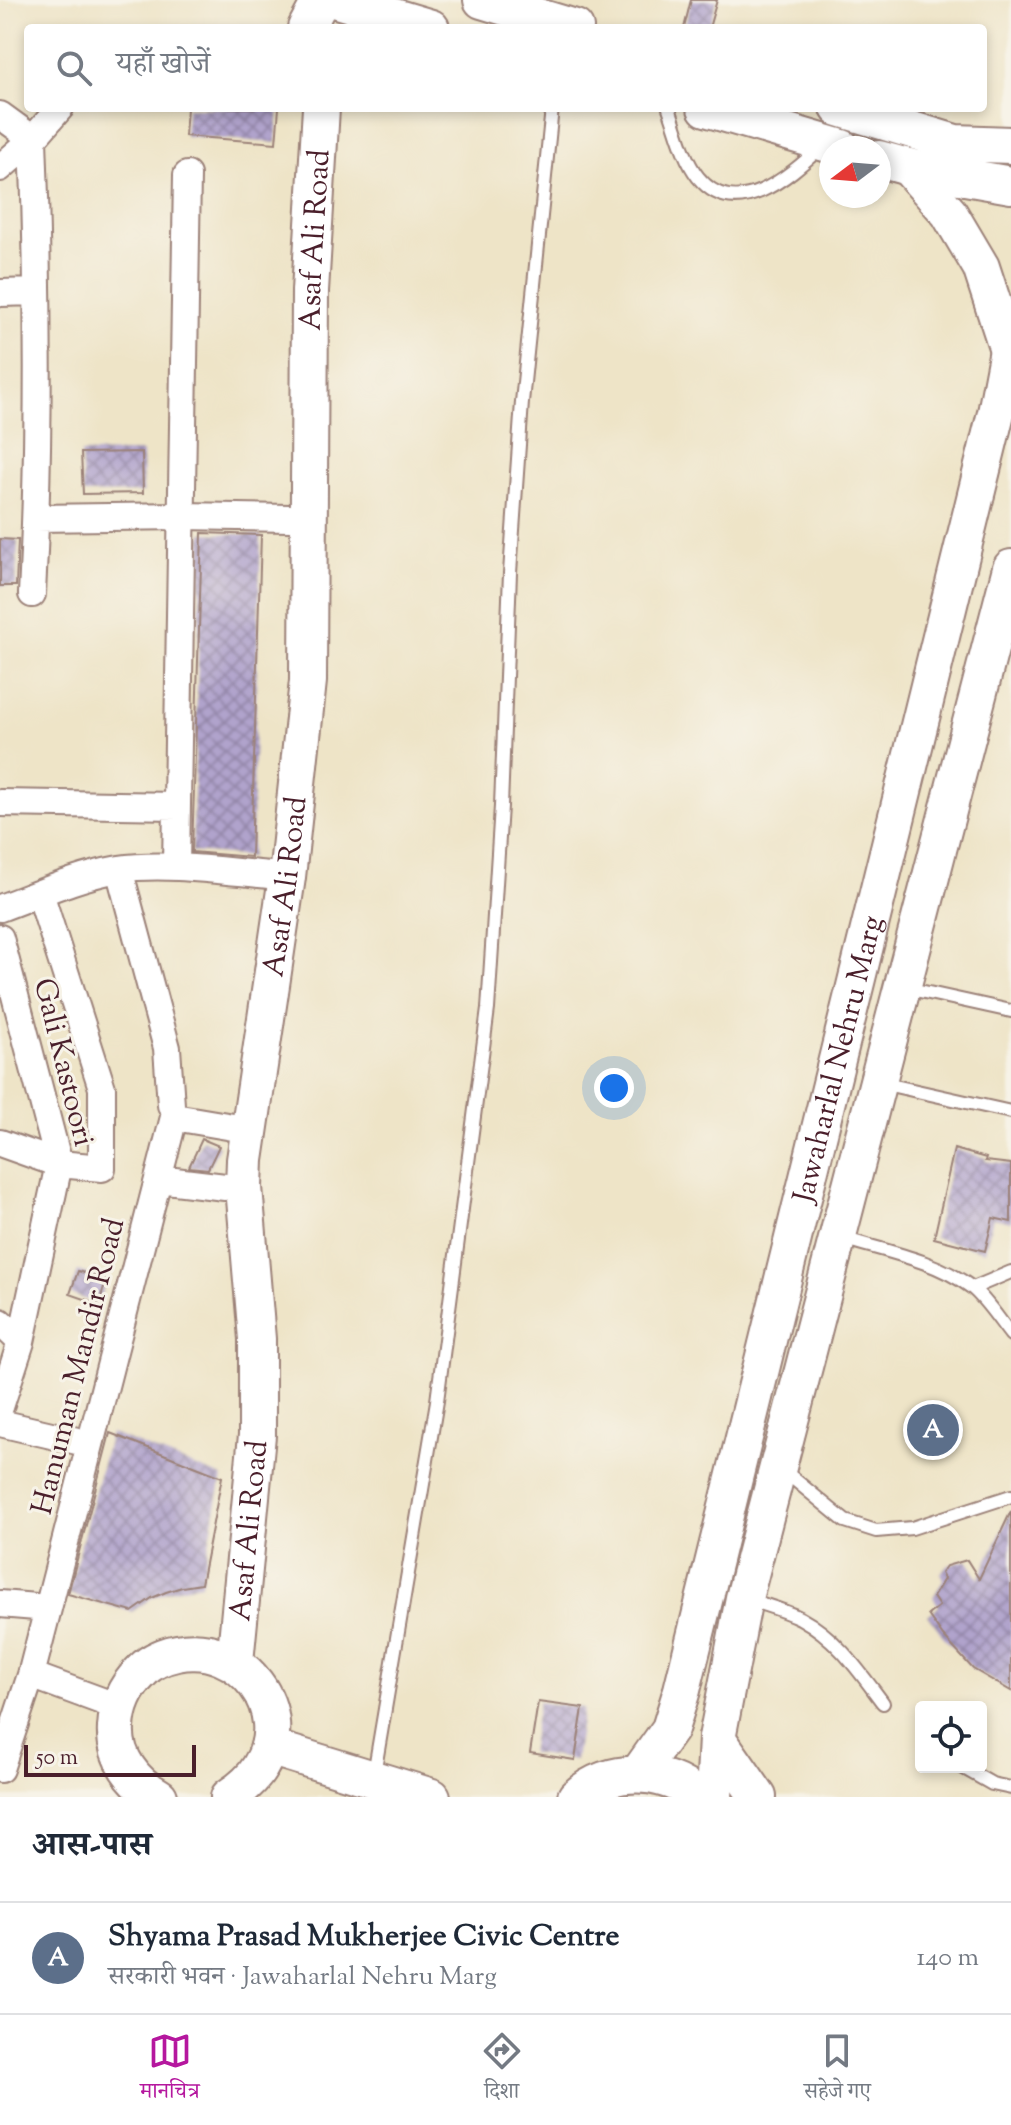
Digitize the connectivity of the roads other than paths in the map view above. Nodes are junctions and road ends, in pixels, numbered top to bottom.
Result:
1 (321, 0) edge
2 (482, 0) edge
3 (363, 3) edge
4 (308, 24) edge
5 (345, 24) edge
6 (420, 24) edge
7 (562, 24) edge
8 (57, 112) edge
9 (298, 112) edge
10 (321, 112) edge
11 (552, 112) edge
12 (670, 112) edge
13 (719, 112) edge
14 (852, 112) edge
15 (0, 115) edge
16 (33, 139) junction
17 (819, 142) edge
18 (1011, 145) edge
19 (819, 156) edge
20 (893, 163) edge
21 (0, 168) edge
22 (187, 175) dead end
23 (1011, 185) edge
24 (36, 292) junction
25 (0, 293) edge
26 (1010, 343) edge
27 (183, 516) junction
28 (36, 518) junction
29 (291, 518) junction
30 (1011, 568) edge
31 (32, 594) dead end
32 (0, 803) edge
33 (177, 806) junction
34 (176, 867) junction
35 (119, 869) junction
36 (269, 875) junction
37 (40, 893) junction
38 (0, 908) edge
39 (0, 938) edge
40 (902, 987) junction
41 (1011, 1011) edge
42 (878, 1082) junction
43 (172, 1111) junction
44 (1011, 1112) edge
45 (233, 1127) junction
46 (0, 1143) edge
47 (59, 1164) junction
48 (158, 1179) junction
49 (225, 1187) junction
50 (838, 1236) junction
51 (1011, 1272) edge
52 (973, 1288) junction
53 (0, 1322) edge
54 (1011, 1335) edge
55 (21, 1342) junction
56 (0, 1407) edge
57 (0, 1423) edge
58 (90, 1444) junction
59 (778, 1465) junction
60 (1011, 1496) edge
61 (744, 1598) junction
62 (0, 1604) edge
63 (48, 1608) junction
64 (224, 1658) junction
65 (31, 1675) junction
66 (883, 1703) dead end
67 (118, 1707) junction
68 (717, 1738) junction
69 (269, 1747) junction
70 (0, 1769) edge
71 (973, 1773) edge
72 (638, 1774) junction
73 (373, 1778) junction
74 (1011, 1788) edge
75 (248, 1794) edge
76 (150, 1795) edge
77 (432, 1797) edge
78 (576, 1797) edge
79 (698, 1797) edge
80 (714, 1797) edge
81 (758, 1797) edge

1 - 4 main road
2 - 7 main road
3 - 5 main road
3 - 6 main road
8 - 16 street
9 - 29 main road, Asaf Ali Road
10 - 64 main road, Asaf Ali Road
11 - 73 lane
12 - 19 lane
13 - 17 main road
14 - 18 main road
15 - 16 street
16 - 21 street
16 - 24 street
20 - 23 main road
20 - 26 main road
22 - 27 street
24 - 25 street
24 - 28 street
26 - 72 main road, Jawaharlal Nehru Marg
27 - 28 street
27 - 29 street
27 - 33 street
28 - 31 street
29 - 36 main road, Asaf Ali Road
30 - 40 main road, Jawaharlal Nehru Marg
32 - 33 street
33 - 34 street
34 - 35 street
34 - 36 street
35 - 37 street
35 - 43 street, Hanuman Mandir Road
36 - 45 main road, Asaf Ali Road
37 - 38 street
37 - 47 street
39 - 47 street, Gali Kastoori
40 - 41 lane
40 - 42 main road, Jawaharlal Nehru Marg
42 - 44 lane
42 - 50 main road, Jawaharlal Nehru Marg
43 - 45 street
43 - 48 street, Hanuman Mandir Road
45 - 49 main road, Asaf Ali Road
46 - 47 street
47 - 55 street, Gali Kastoori
48 - 49 street
48 - 58 street, Hanuman Mandir Road
49 - 64 main road, Asaf Ali Road
50 - 52 lane
50 - 59 main road, Jawaharlal Nehru Marg
51 - 52 lane
52 - 54 lane
53 - 55 street
55 - 56 street, Gali Kastoori
57 - 58 street
58 - 63 street, Hanuman Mandir Road
59 - 60 lane
59 - 61 main road, Jawaharlal Nehru Marg
61 - 66 lane
61 - 68 main road, Jawaharlal Nehru Marg
62 - 63 street
63 - 65 street, Hanuman Mandir Road
64 - 67 main road
64 - 69 main road
65 - 67 street
65 - 70 street, Hanuman Mandir Road
67 - 76 main road
68 - 80 main road, Jawaharlal Nehru Marg
68 - 81 main road
69 - 73 main road
69 - 75 main road
71 - 74 lane
72 - 78 main road
72 - 79 main road
73 - 77 main road

